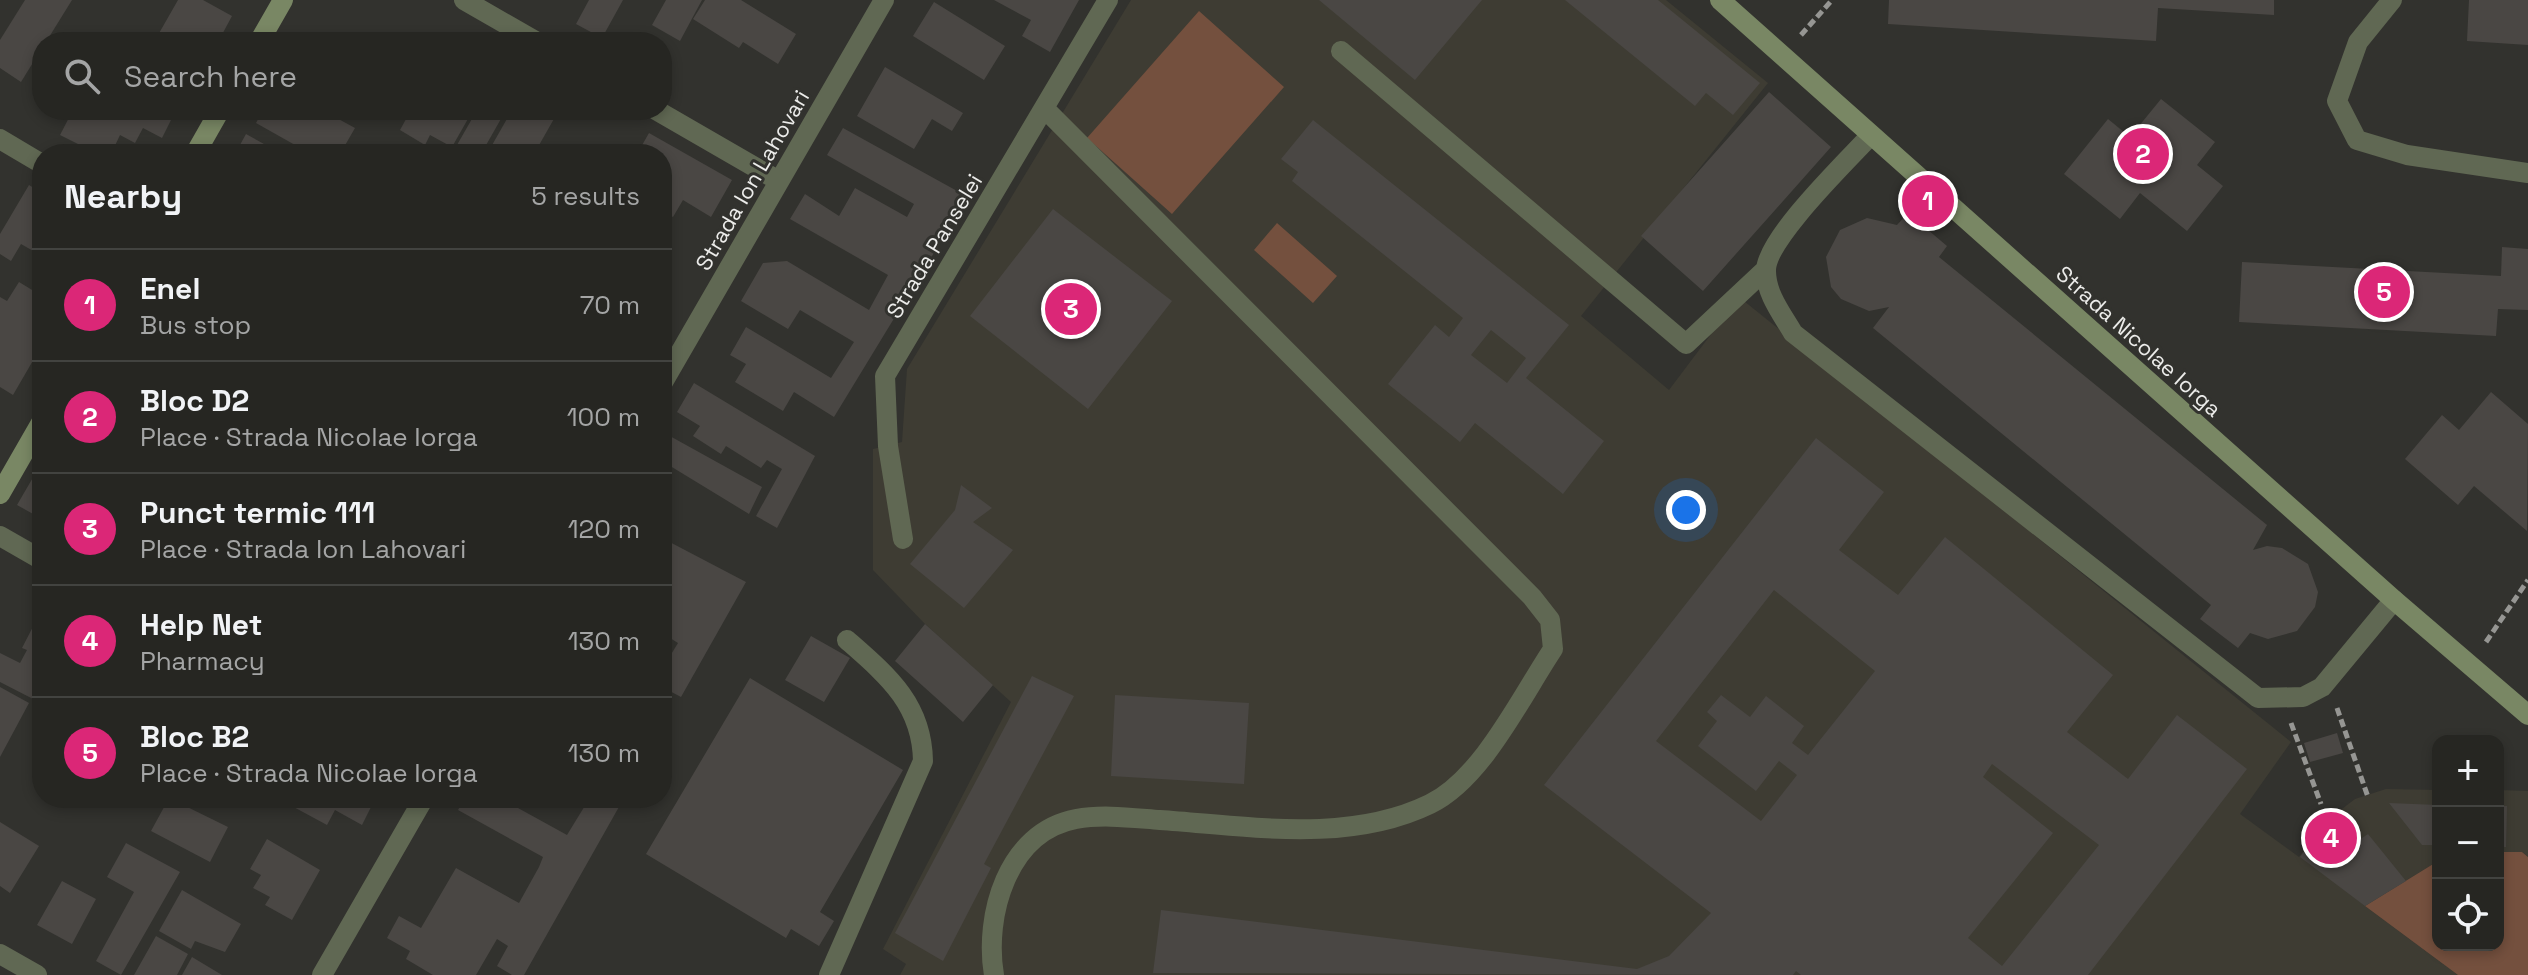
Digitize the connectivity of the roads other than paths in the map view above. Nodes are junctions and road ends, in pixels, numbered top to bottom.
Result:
1 (283, 0) edge
2 (464, 0) edge
3 (884, 0) edge
4 (1108, 0) edge
5 (1720, 0) edge
6 (2392, 0) edge
7 (265, 32) edge
8 (520, 32) edge
9 (1341, 51) dead end
10 (1044, 108) junction
11 (672, 119) edge
12 (214, 120) edge
13 (1871, 135) junction
14 (0, 139) edge
15 (201, 144) edge
16 (32, 158) edge
17 (2528, 173) edge
18 (779, 181) junction
19 (1765, 270) junction
20 (672, 367) edge
21 (32, 438) edge
22 (0, 494) edge
23 (0, 536) edge
24 (903, 539) dead end
25 (32, 554) edge
26 (2394, 600) junction
27 (847, 640) dead end
28 (2528, 715) edge
29 (418, 808) edge
30 (0, 954) edge
31 (37, 975) edge
32 (322, 975) edge
33 (829, 975) edge
34 (994, 975) edge

1 - 7 street
2 - 8 street
3 - 18 street, Strada Ion Lahovari
4 - 10 street, Strada Panselei
5 - 13 street, Strada Nicolae Iorga
6 - 17 street
9 - 19 street
10 - 24 street, Strada Panselei
10 - 34 street
11 - 18 street
12 - 15 street
13 - 19 street
13 - 26 street, Strada Nicolae Iorga
14 - 16 street
18 - 20 street, Strada Ion Lahovari
19 - 26 street
21 - 22 street
23 - 25 street
26 - 28 street, Strada Nicolae Iorga
27 - 33 street
29 - 32 street
30 - 31 street

